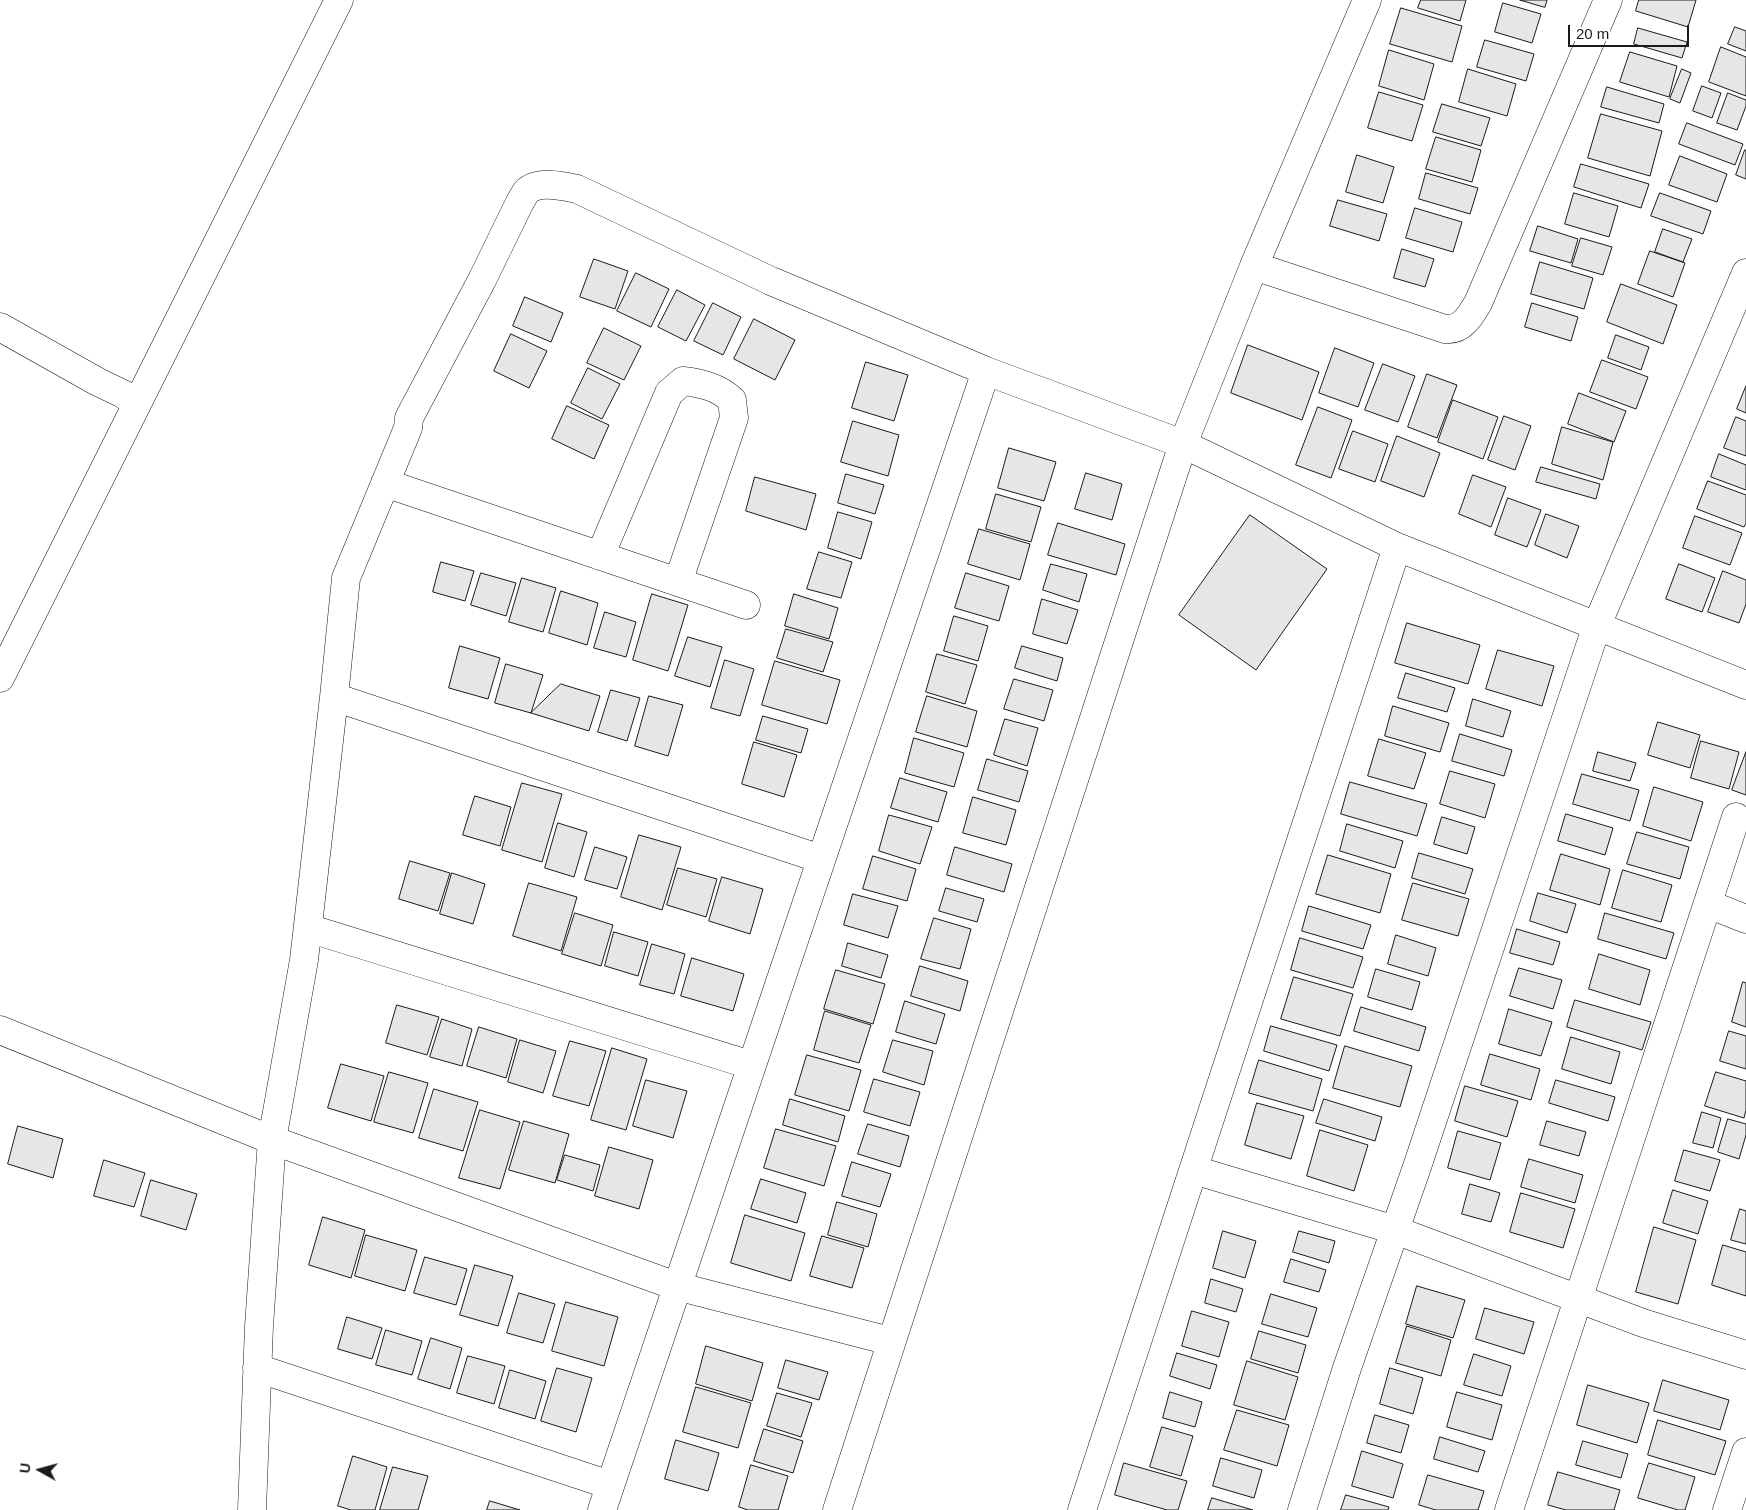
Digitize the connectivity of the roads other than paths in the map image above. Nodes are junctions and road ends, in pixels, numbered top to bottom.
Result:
1 (339, 0) edge
2 (1367, 0) edge
3 (1608, 0) edge
4 (1254, 266) junction
5 (1746, 273) edge
6 (0, 327) edge
7 (986, 371) junction
8 (130, 399) junction
9 (1183, 444) junction
10 (385, 483) junction
11 (1398, 547) junction
12 (600, 556) junction
13 (678, 582) junction
14 (746, 605) dead end
15 (1597, 625) junction
16 (0, 678) edge
17 (1746, 685) edge
18 (334, 697) junction
19 (1736, 817) dead end
20 (821, 859) junction
21 (1708, 904) junction
22 (1746, 920) edge
23 (308, 928) junction
24 (0, 1030) edge
25 (751, 1066) junction
26 (272, 1140) junction
27 (1194, 1170) junction
28 (1395, 1230) junction
29 (676, 1286) junction
30 (1577, 1298) junction
31 (890, 1341) junction
32 (1746, 1355) edge
33 (257, 1368) junction
34 (1746, 1452) edge
35 (610, 1485) junction
36 (252, 1510) edge
37 (602, 1510) edge
38 (837, 1510) edge
39 (1082, 1510) edge
40 (1302, 1510) edge
41 (1509, 1510) edge
42 (1728, 1510) edge

1 - 8 street
2 - 4 street
3 - 4 street
4 - 9 street
5 - 15 street
6 - 8 street
7 - 9 street
7 - 10 street
7 - 20 street
8 - 16 street
9 - 11 street
9 - 31 street
10 - 12 street
10 - 18 street
11 - 15 street
11 - 27 street
12 - 13 street
12 - 13 street
13 - 14 street
15 - 17 street
15 - 28 street
18 - 20 street
18 - 23 street
19 - 21 street
20 - 25 street
21 - 22 street
21 - 30 street
23 - 25 street
23 - 26 street
24 - 26 street
25 - 29 street
26 - 29 street
26 - 33 street
27 - 28 street
27 - 39 street
28 - 30 street
28 - 40 street
29 - 31 street
29 - 35 street
30 - 32 street
30 - 41 street
31 - 38 street
33 - 35 street
33 - 36 street
34 - 42 street
35 - 37 street

